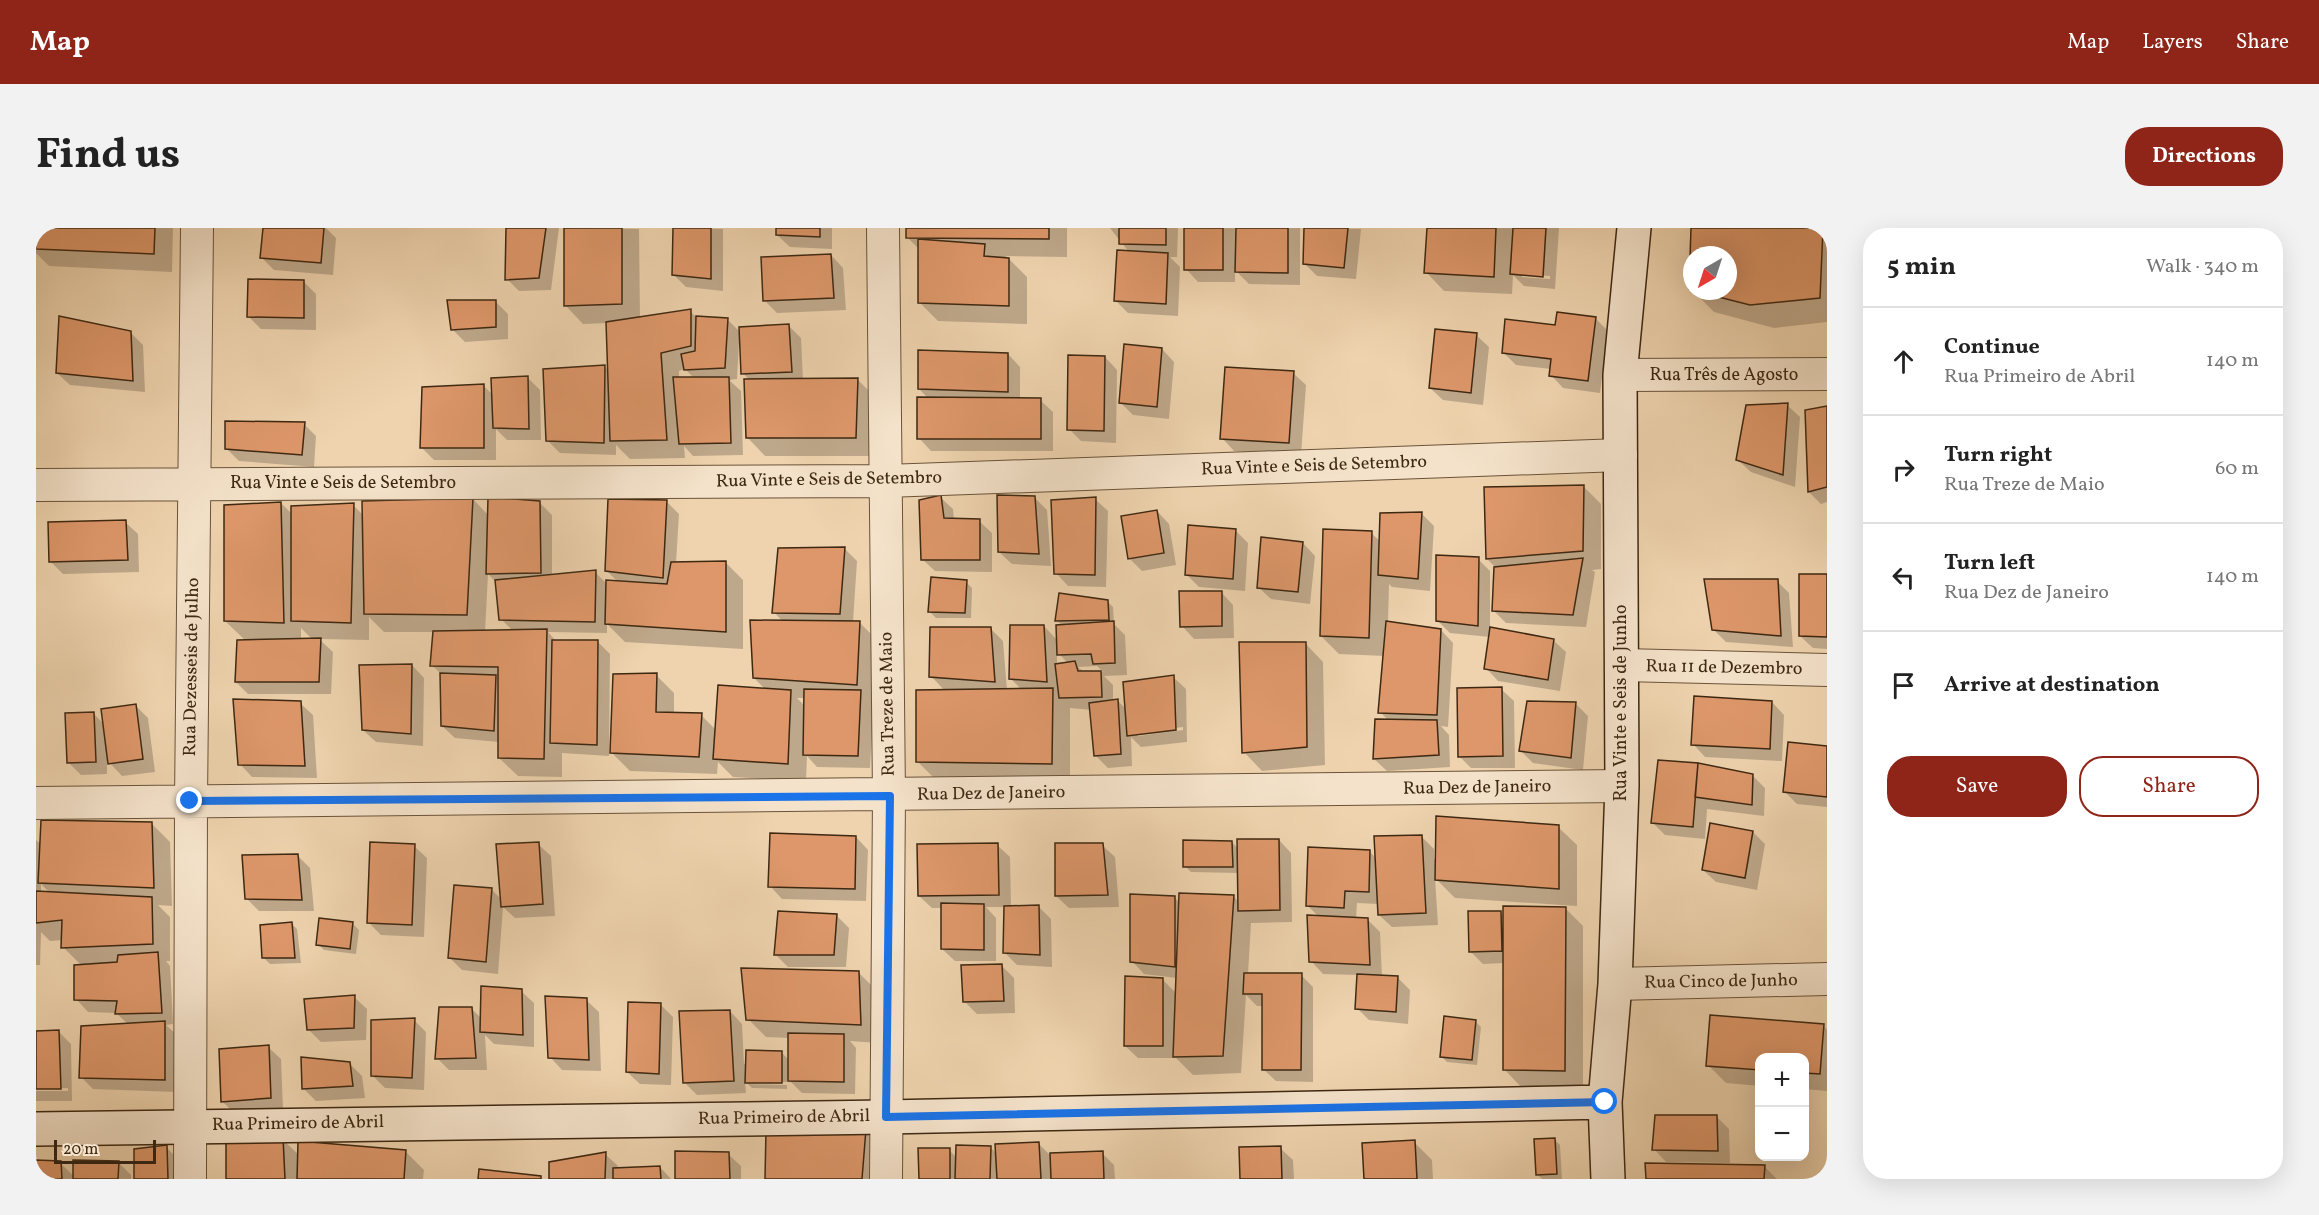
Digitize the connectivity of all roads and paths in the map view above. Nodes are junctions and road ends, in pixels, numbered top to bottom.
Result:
1 (196, 228) edge
2 (883, 228) edge
3 (1634, 228) edge
4 (1827, 374) edge
5 (1620, 375) junction
6 (1621, 455) junction
7 (886, 481) junction
8 (195, 483) junction
9 (36, 485) edge
10 (1622, 665) junction
11 (1827, 670) edge
12 (1622, 786) junction
13 (890, 796) junction
14 (190, 801) junction
15 (36, 803) edge
16 (1827, 979) edge
17 (1615, 984) junction
18 (1605, 1102) junction
19 (886, 1117) junction
20 (190, 1125) junction
21 (36, 1129) edge
22 (190, 1179) edge
23 (886, 1179) edge
24 (1608, 1179) edge

1 - 8 street, Rua Dezesseis de Julho
2 - 7 street, Rua Treze de Maio
3 - 5 street, Rua Vinte e Seis de Junho
4 - 5 street, Rua Três de Agosto
5 - 6 street, Rua Vinte e Seis de Junho
6 - 7 street, Rua Vinte e Seis de Setembro
6 - 10 street, Rua Vinte e Seis de Junho
7 - 8 street, Rua Vinte e Seis de Setembro
7 - 13 street, Rua Treze de Maio
8 - 9 street, Rua Vinte e Seis de Setembro
8 - 14 street, Rua Dezesseis de Julho
10 - 11 street, Rua 11 de Dezembro
10 - 12 street, Rua Vinte e Seis de Junho
12 - 13 street, Rua Dez de Janeiro
12 - 17 street, Rua Vinte e Seis de Junho
13 - 14 street, Rua Dez de Janeiro
13 - 19 street, Rua Treze de Maio
14 - 15 street, Rua Dez de Janeiro
14 - 20 street, Rua Dezesseis de Julho
16 - 17 street, Rua Cinco de Junho
17 - 18 street, Rua Vinte e Seis de Junho
18 - 19 street, Rua Primeiro de Abril
18 - 24 street, Rua Vinte e Seis de Junho
19 - 20 street, Rua Primeiro de Abril
19 - 23 street, Rua Treze de Maio
20 - 21 street, Rua Primeiro de Abril
20 - 22 street, Rua Dezesseis de Julho

